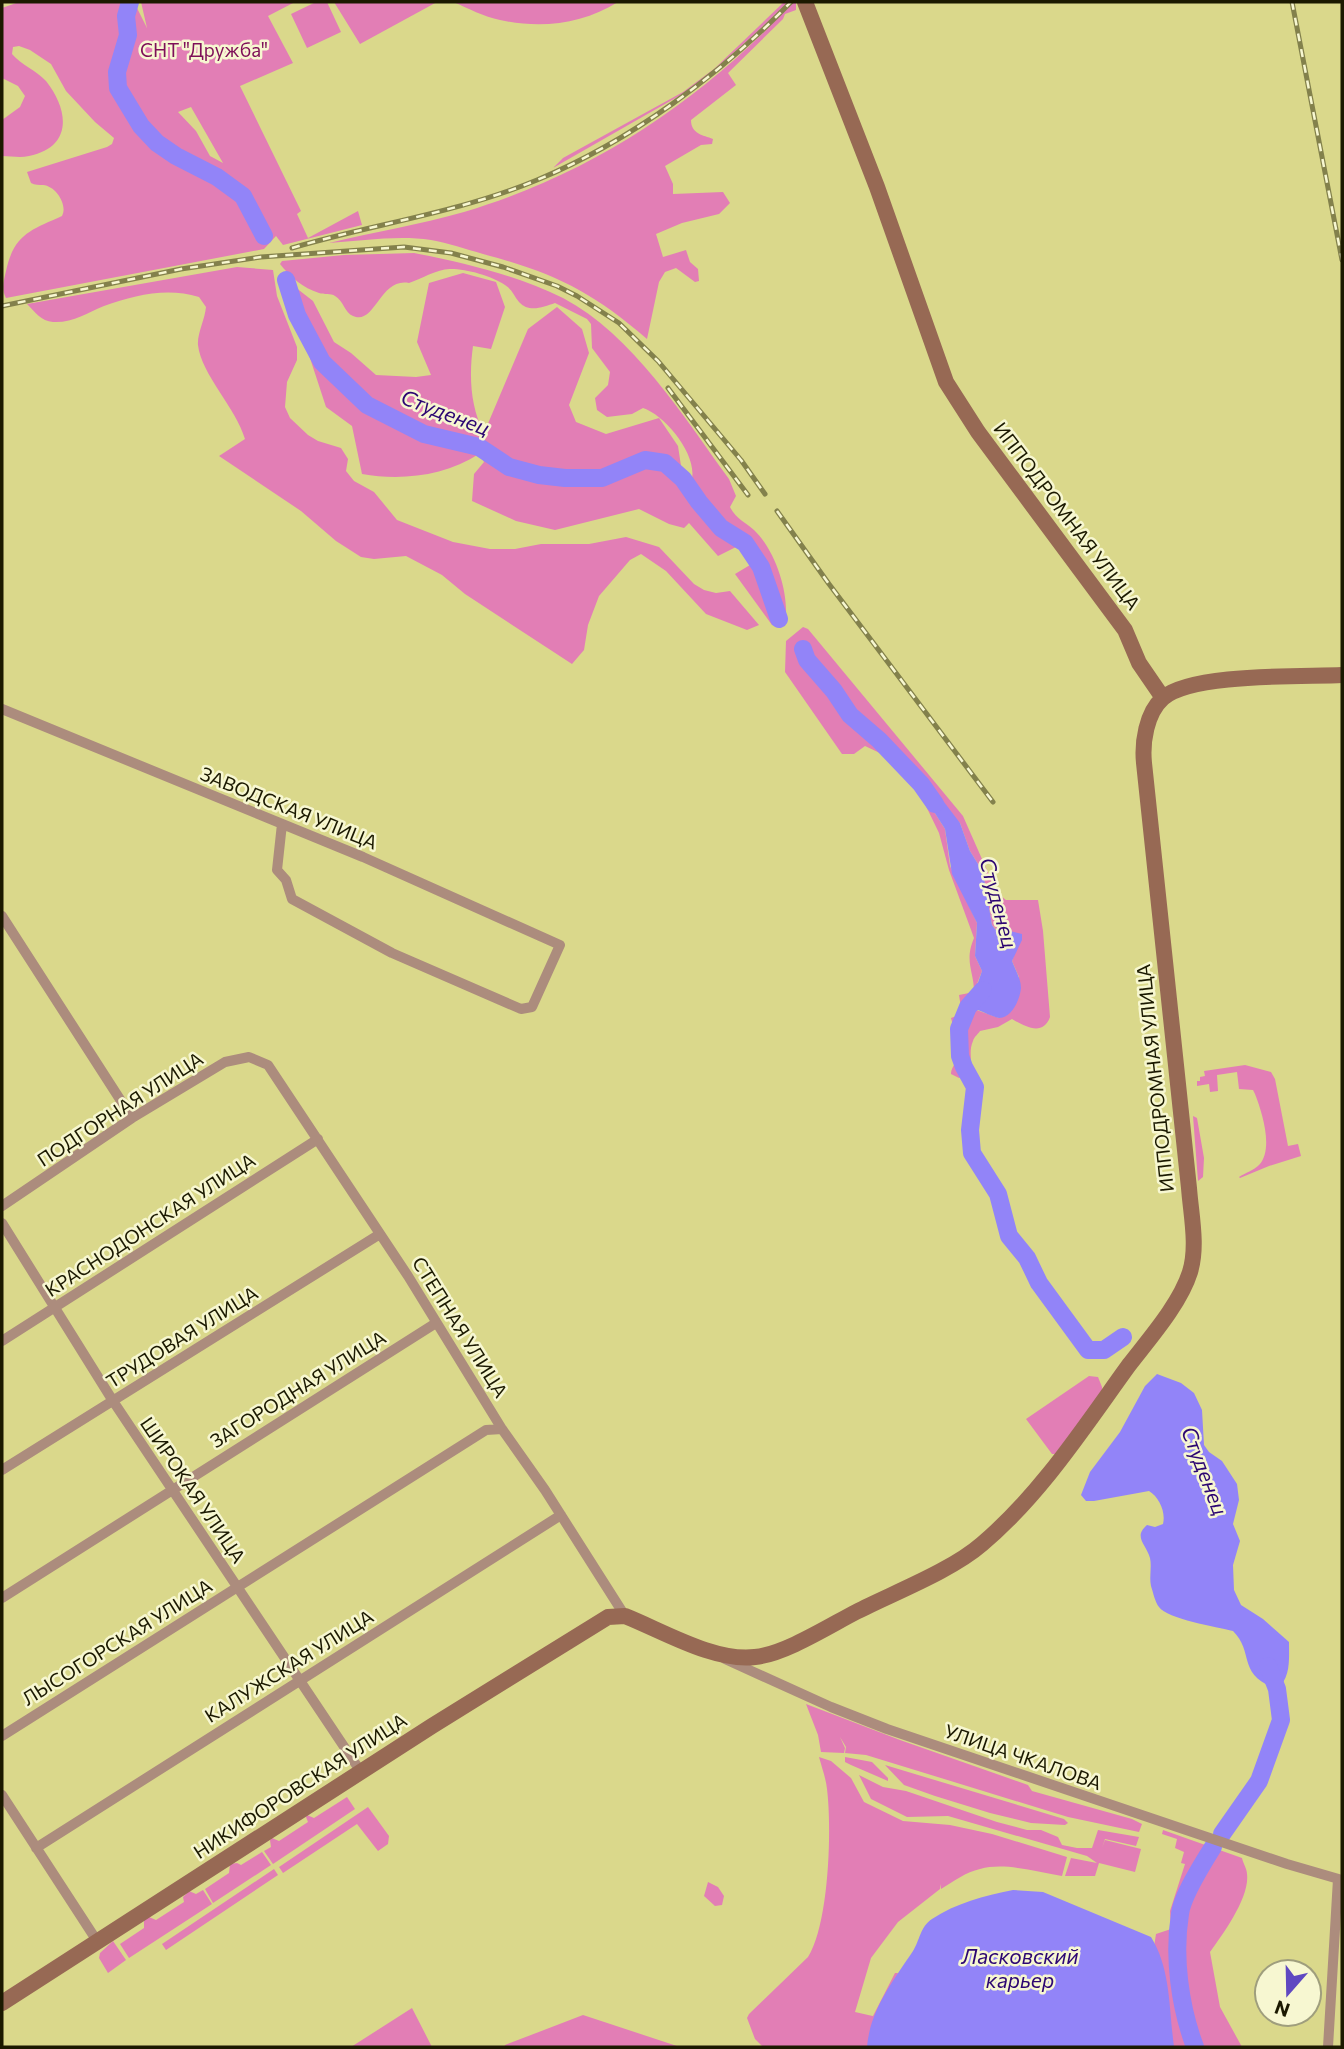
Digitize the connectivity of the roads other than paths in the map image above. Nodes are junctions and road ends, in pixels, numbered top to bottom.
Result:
1 (805, 2) edge
2 (1342, 675) edge
3 (1163, 698) junction
4 (2, 709) edge
5 (282, 824) junction
6 (2, 916) edge
7 (261, 1061) joint
8 (132, 1118) junction
9 (318, 1139) junction
10 (2, 1206) edge
11 (2, 1223) edge
12 (380, 1234) junction
13 (56, 1306) junction
14 (436, 1323) junction
15 (2, 1341) edge
16 (113, 1401) junction
17 (502, 1429) junction
18 (2, 1470) edge
19 (172, 1489) junction
20 (561, 1515) junction
21 (237, 1588) junction
22 (2, 1598) edge
23 (625, 1616) junction
24 (700, 1647) junction
25 (299, 1681) junction
26 (2, 1736) edge
27 (361, 1772) junction
28 (2, 1795) edge
29 (36, 1848) junction
30 (1340, 1879) edge
31 (97, 1941) junction
32 (2, 2003) edge
33 (1328, 2047) edge

1 - 3 main road, ИППОДРОМНАЯ УЛИЦА
2 - 3 main road
3 - 24 main road, ИППОДРОМНАЯ УЛИЦА
4 - 5 street, ЗАВОДСКАЯ УЛИЦА
5 - 5 street, ЗАВОДСКАЯ УЛИЦА
6 - 8 street
7 - 8 street, ПОДГОРНАЯ УЛИЦА
7 - 9 street, СТЕПНАЯ УЛИЦА
8 - 10 street, ПОДГОРНАЯ УЛИЦА
9 - 12 street, СТЕПНАЯ УЛИЦА
9 - 13 street, КРАСНОДОНСКАЯ УЛИЦА
11 - 13 street, ШИРОКАЯ УЛИЦА
12 - 14 street, СТЕПНАЯ УЛИЦА
12 - 16 street, ТРУДОВАЯ УЛИЦА
13 - 15 street, КРАСНОДОНСКАЯ УЛИЦА
13 - 16 street, ШИРОКАЯ УЛИЦА
14 - 17 street, СТЕПНАЯ УЛИЦА
14 - 19 street, ЗАГОРОДНАЯ УЛИЦА
16 - 18 street, ТРУДОВАЯ УЛИЦА
16 - 19 street, ШИРОКАЯ УЛИЦА
17 - 20 street, СТЕПНАЯ УЛИЦА
17 - 21 street, ЛЫСОГОРСКАЯ УЛИЦА
19 - 21 street, ШИРОКАЯ УЛИЦА
19 - 22 street, ЗАГОРОДНАЯ УЛИЦА
20 - 23 street, СТЕПНАЯ УЛИЦА
20 - 25 street, КАЛУЖСКАЯ УЛИЦА
21 - 25 street, ШИРОКАЯ УЛИЦА
21 - 26 street, ЛЫСОГОРСКАЯ УЛИЦА
23 - 24 main road
23 - 27 main road, НИКИФОРОВСКАЯ УЛИЦА
24 - 30 street, УЛИЦА ЧКАЛОВА
25 - 27 street, ШИРОКАЯ УЛИЦА
25 - 29 street, КАЛУЖСКАЯ УЛИЦА
27 - 31 main road, НИКИФОРОВСКАЯ УЛИЦА
28 - 29 street
29 - 31 street
30 - 33 street
31 - 32 main road, НИКИФОРОВСКАЯ УЛИЦА

